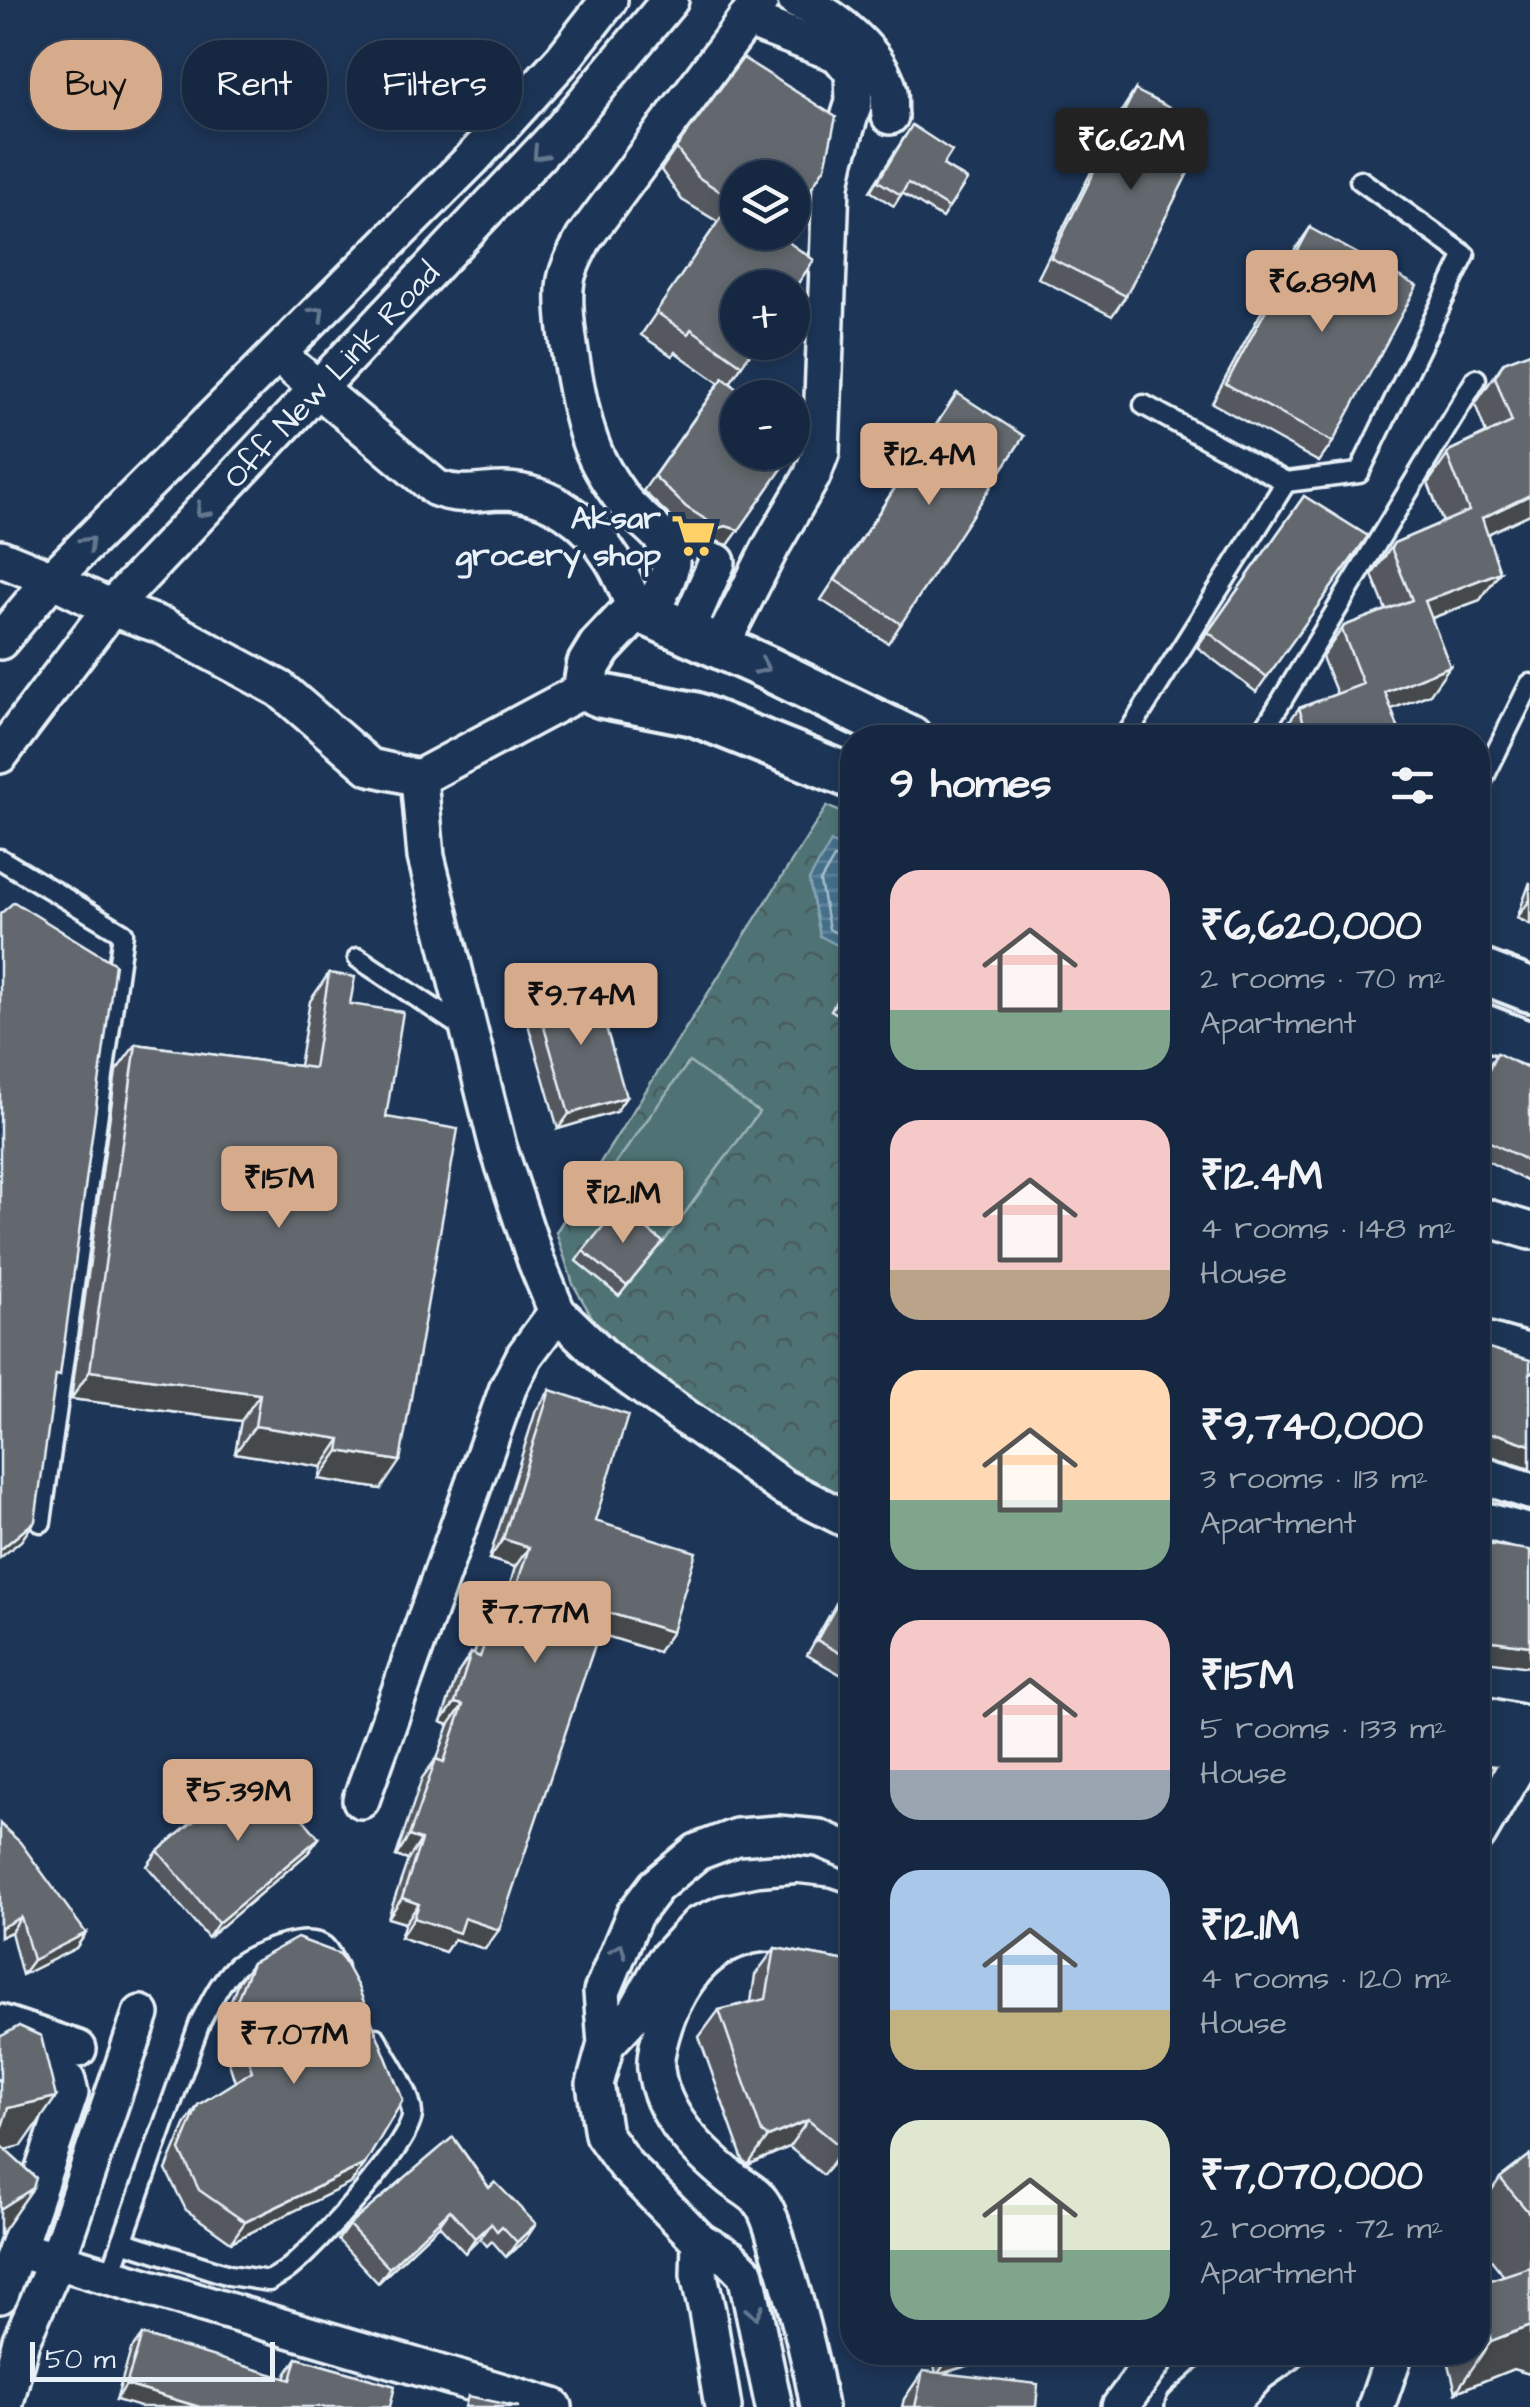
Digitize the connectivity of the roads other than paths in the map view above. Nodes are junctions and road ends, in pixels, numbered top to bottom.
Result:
1 (608, 0) edge
2 (670, 0) edge
3 (796, 0) edge
4 (753, 10) edge
5 (890, 116) dead end
6 (1360, 180) dead end
7 (277, 354) junction
8 (1476, 379) dead end
9 (316, 390) junction
10 (1144, 406) dead end
11 (1286, 482) junction
12 (0, 558) edge
13 (717, 562) dead end
14 (52, 579) junction
15 (111, 608) junction
16 (673, 626) junction
17 (0, 642) edge
18 (1530, 684) edge
19 (584, 689) junction
20 (882, 725) edge
21 (1133, 725) edge
22 (1267, 725) edge
23 (0, 755) edge
24 (1490, 765) edge
25 (840, 772) edge
26 (418, 778) junction
27 (0, 859) edge
28 (358, 958) dead end
29 (1490, 975) edge
30 (1530, 990) edge
31 (1490, 1029) edge
32 (470, 1034) junction
33 (1530, 1044) edge
34 (1490, 1218) edge
35 (1530, 1231) edge
36 (557, 1312) junction
37 (1490, 1341) edge
38 (1530, 1353) edge
39 (1490, 1478) edge
40 (1530, 1491) edge
41 (840, 1516) edge
42 (40, 1522) edge
43 (1490, 1522) edge
44 (1530, 1534) edge
45 (1490, 1721) edge
46 (1529, 1742) edge
47 (1490, 1744) edge
48 (361, 1800) dead end
49 (1490, 1812) edge
50 (840, 1847) edge
51 (840, 1911) edge
52 (840, 1946) edge
53 (342, 1976) edge
54 (141, 2014) dead end
55 (0, 2023) edge
56 (370, 2028) edge
57 (606, 2044) junction
58 (78, 2049) dead end
59 (0, 2060) edge
60 (122, 2241) junction
61 (700, 2242) junction
62 (18, 2249) junction
63 (57, 2260) junction
64 (110, 2276) junction
65 (0, 2295) edge
66 (1151, 2365) edge
67 (1268, 2365) edge
68 (1391, 2365) edge
69 (1258, 2372) junction
70 (4, 2407) edge
71 (554, 2407) edge
72 (723, 2407) edge
73 (774, 2407) edge
74 (819, 2407) edge
75 (1120, 2407) edge
76 (1184, 2407) edge
77 (1227, 2407) edge
78 (1376, 2407) edge

7 -> 1 street, Off New Link Road
2 -> 9 street, Off New Link Road
3 - 5 street
4 - 16 street
4 - 16 street
6 - 11 lane
7 - 9 street
14 -> 7 street, Off New Link Road
8 - 22 lane
9 -> 15 street, Off New Link Road
9 - 16 street
10 - 11 lane
11 - 21 lane
12 - 14 street
13 - 16 street
14 - 15 street
14 - 17 street, Off New Link Road
15 - 23 street, Off New Link Road
15 - 26 street
16 - 19 street
16 -> 20 street
18 - 24 lane
19 - 25 street
19 - 26 street
26 - 32 street
27 - 42 lane
28 - 32 lane
29 - 30 street
31 - 33 street
32 - 36 street
34 - 35 street
36 - 41 street
36 - 48 street
37 - 38 street
39 - 40 street
43 - 44 street
45 - 46 street
46 - 47 street
46 - 49 street
57 -> 50 street
51 - 57 street
52 - 74 street
53 - 60 lane
54 - 63 street
55 - 58 street
56 - 60 lane
57 - 61 street
59 - 62 street
60 - 64 lane
61 - 72 street
61 -> 73 street
62 - 63 street
62 - 65 street
63 - 64 street
63 - 70 street
64 - 71 street
66 - 75 street
67 - 69 street
68 - 78 street
69 - 76 street
69 - 77 street

